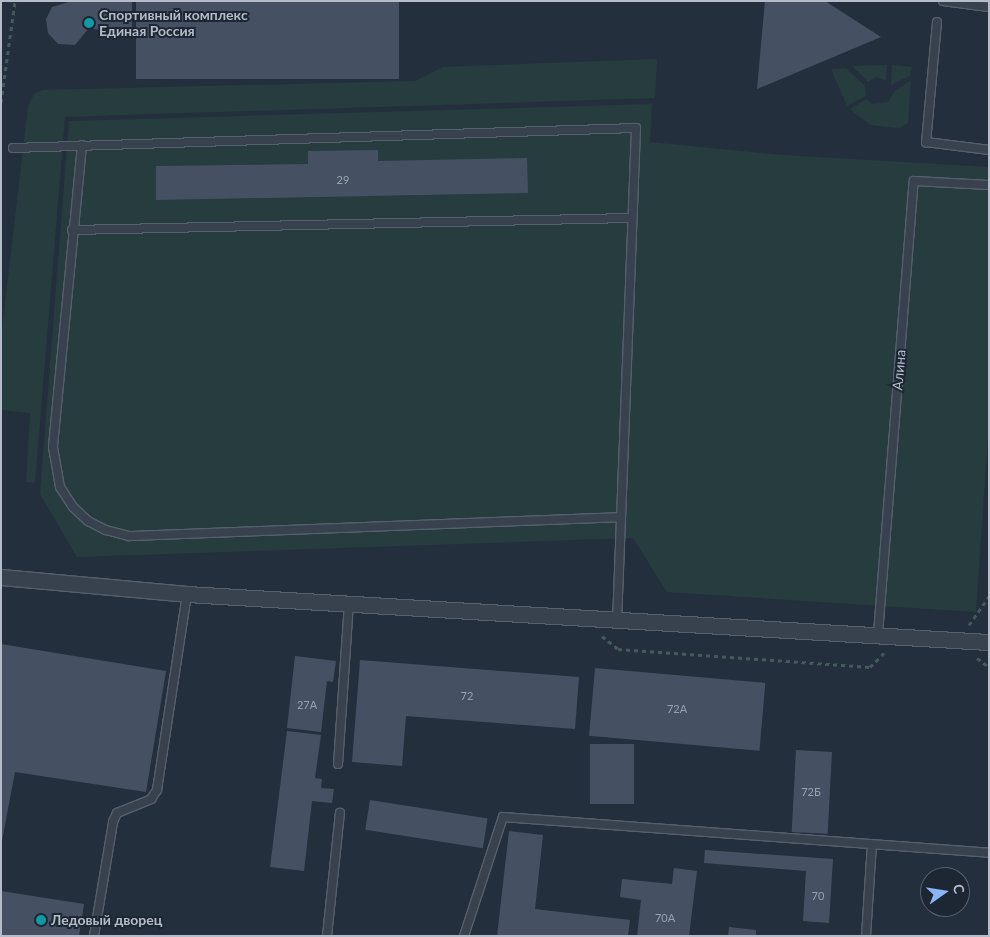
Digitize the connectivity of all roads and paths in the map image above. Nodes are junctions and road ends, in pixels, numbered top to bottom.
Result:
1 (15, 1) edge
2 (943, 1) edge
3 (989, 8) edge
4 (937, 22) dead end
5 (1, 102) edge
6 (82, 145) junction
7 (13, 148) dead end
8 (989, 150) edge
9 (989, 185) edge
10 (632, 218) junction
11 (72, 230) junction
12 (621, 517) junction
13 (1, 577) edge
14 (187, 594) junction
15 (989, 596) edge
16 (349, 603) junction
17 (617, 618) junction
18 (878, 634) junction
19 (959, 640) junction
20 (989, 642) edge
21 (338, 764) dead end
22 (340, 813) dead end
23 (872, 844) junction
24 (989, 853) edge
25 (94, 936) edge
26 (327, 936) edge
27 (464, 936) edge
28 (866, 936) edge

1 - 5 path
2 - 3 lane
4 - 8 lane
6 - 7 lane
6 - 10 lane
6 - 11 lane
9 - 18 lane, Алина
10 - 11 lane
10 - 12 lane
11 - 12 lane
12 - 17 lane
13 - 14 street
14 - 16 street
14 - 25 lane
15 - 19 path
16 - 17 street
16 - 21 lane
17 - 18 street
18 - 19 street
19 - 20 street
22 - 26 lane
23 - 24 lane
23 - 27 lane
23 - 28 lane

